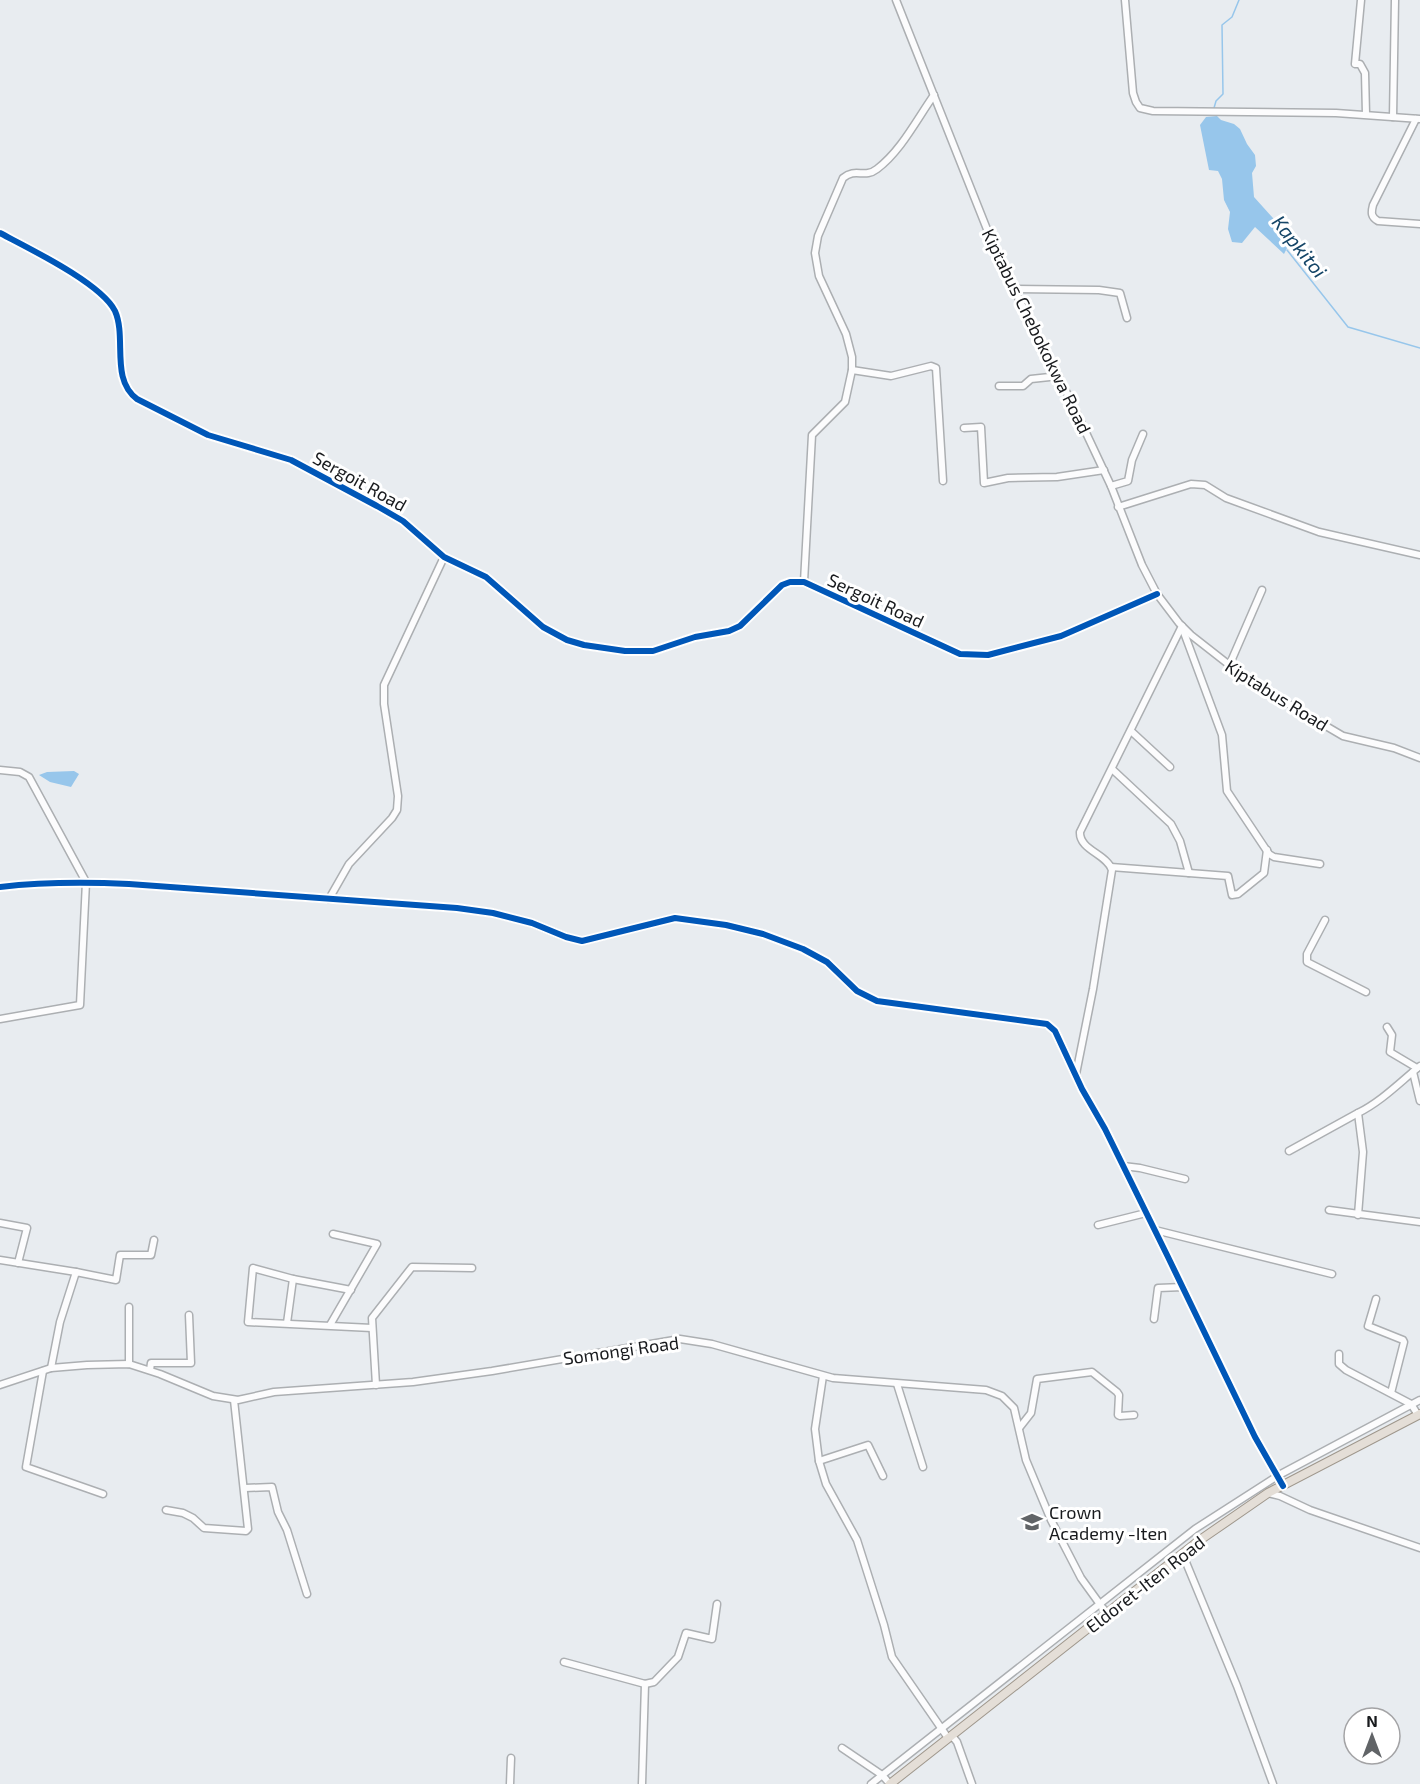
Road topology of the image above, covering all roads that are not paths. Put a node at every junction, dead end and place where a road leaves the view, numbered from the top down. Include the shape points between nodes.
1 (896, 0) edge
2 (1125, 0) edge
3 (1361, 0) edge
4 (1395, 0) edge
5 (934, 95) junction
6 (1366, 114) junction
7 (1393, 117) junction
8 (1418, 119) edge
9 (1420, 224) edge
10 (0, 233) edge
11 (1014, 289) junction
12 (1127, 318) dead end
13 (852, 370) junction
14 (1059, 376) junction
15 (999, 386) dead end
16 (964, 428) dead end
17 (1143, 434) dead end
18 (1104, 470) junction
19 (943, 481) dead end
20 (1111, 486) junction
21 (1119, 507) junction
22 (1420, 555) edge
23 (444, 557) junction
24 (804, 582) junction
25 (1262, 590) dead end
26 (1157, 594) junction
27 (1182, 626) junction
28 (1229, 666) junction
29 (1131, 731) junction
30 (1420, 758) edge
31 (1170, 768) dead end
32 (1112, 769) junction
33 (0, 770) edge
34 (1267, 850) junction
35 (1320, 864) dead end
36 (1111, 867) junction
37 (1189, 873) junction
38 (86, 882) junction
39 (0, 887) edge
40 (329, 898) junction
41 (1325, 920) dead end
42 (1366, 992) dead end
43 (0, 1019) edge
44 (1387, 1027) dead end
45 (1417, 1069) edge
46 (1076, 1075) junction
47 (1420, 1101) edge
48 (1358, 1113) junction
49 (1289, 1151) dead end
50 (1123, 1166) junction
51 (1185, 1179) dead end
52 (1329, 1210) dead end
53 (1146, 1213) junction
54 (1358, 1215) junction
55 (1420, 1222) edge
56 (0, 1223) edge
57 (1098, 1225) dead end
58 (1155, 1230) junction
59 (333, 1234) dead end
60 (154, 1240) dead end
61 (0, 1260) edge
62 (18, 1263) junction
63 (472, 1268) dead end
64 (76, 1272) junction
65 (1332, 1274) dead end
66 (293, 1279) junction
67 (1183, 1287) junction
68 (351, 1290) junction
69 (1376, 1299) dead end
70 (129, 1307) dead end
71 (189, 1315) dead end
72 (1154, 1320) dead end
73 (287, 1323) junction
74 (330, 1326) junction
75 (372, 1328) junction
76 (1339, 1354) dead end
77 (129, 1364) junction
78 (51, 1368) junction
79 (150, 1370) junction
80 (43, 1371) junction
81 (823, 1376) junction
82 (897, 1384) junction
83 (0, 1385) edge
84 (376, 1385) junction
85 (1391, 1393) junction
86 (234, 1400) junction
87 (1420, 1400) edge
88 (1411, 1404) junction
89 (1419, 1414) edge
90 (1134, 1415) dead end
91 (1020, 1427) junction
92 (819, 1461) junction
93 (923, 1467) dead end
94 (1279, 1475) junction
95 (883, 1476) dead end
96 (1283, 1485) junction
97 (244, 1488) junction
98 (1268, 1493) junction
99 (103, 1494) dead end
100 (166, 1510) dead end
101 (1420, 1548) edge
102 (1185, 1560) dead end
103 (307, 1594) dead end
104 (717, 1604) dead end
105 (1101, 1604) junction
106 (1107, 1614) junction
107 (564, 1662) dead end
108 (645, 1684) junction
109 (942, 1728) junction
110 (950, 1737) junction
111 (842, 1748) dead end
112 (511, 1758) dead end
113 (882, 1776) junction
114 (510, 1784) edge
115 (642, 1784) edge
116 (871, 1784) edge
117 (890, 1784) edge
118 (972, 1784) edge
119 (1273, 1784) edge

1 - 5 street, Kiptabus Chebokokwa Road
2 - 6 street via 1133,93 1140,108
3 - 6 street via 1355,64 1360,64 1365,73
4 - 7 street
5 - 11 street, Kiptabus Chebokokwa Road
5 - 13 street via 888,159 872,172 851,172 843,178 818,236 815,253 819,276 846,333
6 - 7 street
7 - 8 street
8 - 9 street via 1373,205 1372,214 1378,221
10 - 23 street, Sergoit Road via 58,264 115,311 124,383 131,395 207,435 274,454 309,469 403,521
11 - 12 street via 1120,293
11 - 14 street, Kiptabus Chebokokwa Road
13 - 19 street via 891,376 936,368
13 - 24 street via 845,402 812,435
14 - 15 street via 1028,380 1023,386
14 - 18 street, Kiptabus Chebokokwa Road
16 - 18 street via 981,428 984,483
17 - 20 street via 1128,481
18 - 20 street, Kiptabus Chebokokwa Road
20 - 21 street, Kiptabus Chebokokwa Road
21 - 22 street via 1199,484 1319,532
21 - 26 street, Kiptabus Chebokokwa Road
23 - 24 street, Sergoit Road via 486,577 552,633 584,645 625,651 653,651 729,631 740,626 782,585
23 - 40 street via 384,685 398,810 349,864
24 - 26 street, Sergoit Road via 946,649 971,656 995,654 1061,636
25 - 28 street
26 - 27 street, Kiptabus Road
27 - 28 street, Kiptabus Road
27 - 29 street
27 - 34 street via 1222,735 1227,791
28 - 30 street, Kiptabus Road via 1343,736
29 - 31 street
29 - 32 street
32 - 36 street via 1080,837
32 - 37 street via 1171,824
33 - 38 street via 29,777
34 - 35 street via 1274,857
34 - 37 street via 1264,873 1238,894 1232,894 1228,876
36 - 37 street
36 - 46 street via 1107,909
38 - 39 street
38 - 40 street
38 - 43 street via 80,1005
40 - 46 street via 493,913 582,941 675,918 726,925 803,948 827,962 857,991 877,1000 1047,1024 1055,1031
41 - 42 street via 1307,954 1307,962
44 - 45 street via 1392,1035 1390,1052
45 - 47 street
45 - 48 street
46 - 50 street
48 - 49 street
48 - 54 street via 1363,1152
50 - 51 street
50 - 53 street
52 - 54 street
53 - 57 street
53 - 58 street
54 - 55 street
56 - 62 street via 27,1228
58 - 65 street
58 - 67 street
59 - 68 street via 377,1244
60 - 64 street via 150,1255 120,1255 116,1280
61 - 62 street
62 - 64 street
63 - 75 street via 412,1267 372,1318
64 - 78 street
66 - 68 street
66 - 73 street
66 - 73 street via 252,1268 248,1322
67 - 72 street via 1158,1288
67 - 94 street via 1255,1437
68 - 74 street
69 - 85 street via 1368,1326 1404,1342
70 - 77 street
71 - 79 street via 191,1363 151,1363
73 - 74 street
74 - 75 street
75 - 84 street
76 - 85 street via 1339,1364 1346,1370
77 - 78 street, Somongi Road
77 - 79 street, Somongi Road
78 - 80 street, Somongi Road
79 - 86 street, Somongi Road
80 - 83 street, Somongi Road
80 - 99 street via 26,1467
81 - 82 street, Somongi Road
81 - 84 street, Somongi Road via 712,1344 680,1340 492,1371
81 - 92 street via 815,1429
82 - 91 street, Somongi Road via 993,1392 1014,1408
82 - 93 street
84 - 86 street, Somongi Road via 274,1392
85 - 88 street
86 - 97 street
87 - 88 street
88 - 89 street
88 - 94 street
89 - 96 main road, Eldoret-Iten Road
90 - 91 street via 1118,1415 1119,1395 1092,1372 1037,1379 1031,1413
91 - 105 street, Somongi Road via 1026,1460 1056,1531 1081,1578
92 - 95 street via 868,1445
92 - 109 street via 826,1484 857,1540 892,1657
94 - 96 street
94 - 105 street via 1195,1528
96 - 98 main road, Eldoret-Iten Road
97 - 100 street via 246,1532 204,1528 183,1513
97 - 103 street via 272,1487
98 - 101 street
98 - 106 main road, Eldoret-Iten Road via 1200,1540
102 - 119 street
104 - 108 street via 712,1639 686,1633 678,1657 654,1682
105 - 106 street, Somongi Road
105 - 109 street
106 - 110 main road, Eldoret-Iten Road
107 - 108 street
108 - 115 street
109 - 110 street
109 - 113 street
110 - 117 main road, Eldoret-Iten Road
110 - 118 street via 957,1742
111 - 113 street
112 - 114 street
113 - 116 street
113 - 117 street

